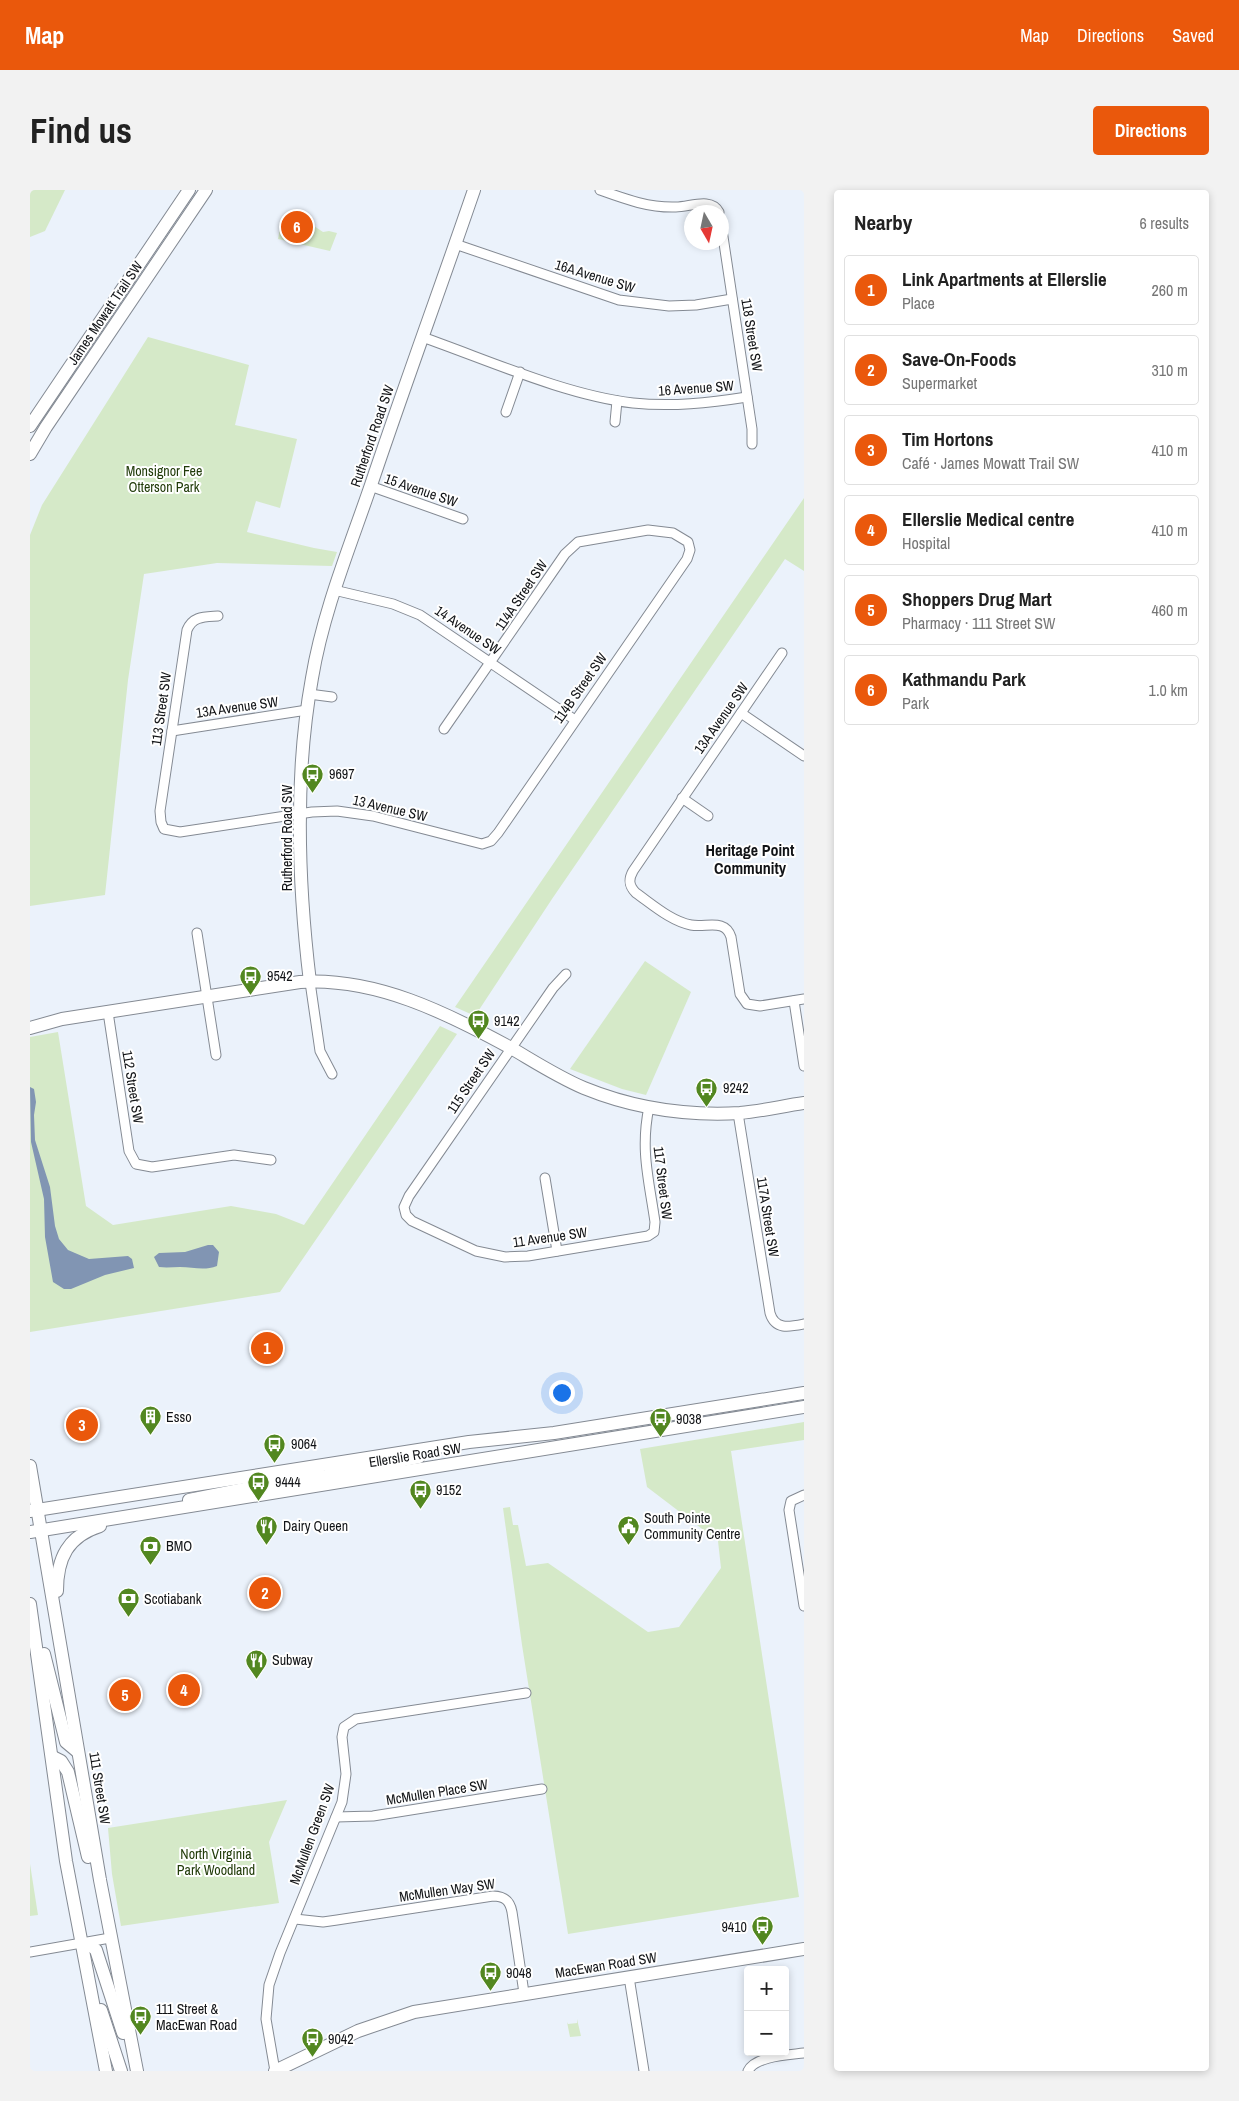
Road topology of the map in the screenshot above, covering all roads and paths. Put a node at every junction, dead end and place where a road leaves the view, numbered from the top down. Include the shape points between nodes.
1 (189, 190) edge
2 (206, 190) edge
3 (474, 190) edge
4 (600, 190) edge
5 (684, 207) edge
6 (455, 244) junction
7 (725, 250) edge
8 (732, 299) junction
9 (422, 337) junction
10 (520, 372) junction
11 (747, 398) junction
12 (618, 401) junction
13 (506, 412) dead end
14 (615, 422) dead end
15 (30, 426) edge
16 (752, 444) dead end
17 (30, 454) edge
18 (370, 486) junction
19 (463, 519) dead end
20 (569, 549) joint
21 (334, 590) junction
22 (218, 616) dead end
23 (782, 653) dead end
24 (492, 662) junction
25 (309, 694) junction
26 (332, 698) dead end
27 (306, 710) junction
28 (741, 713) junction
29 (575, 720) junction
30 (444, 729) dead end
31 (172, 730) junction
32 (804, 757) edge
33 (682, 798) junction
34 (300, 814) junction
35 (708, 816) dead end
36 (164, 829) joint
37 (491, 841) joint
38 (197, 933) dead end
39 (566, 974) dead end
40 (310, 982) junction
41 (207, 997) junction
42 (804, 999) edge
43 (794, 1001) junction
44 (108, 1012) junction
45 (62, 1019) junction
46 (30, 1020) edge
47 (30, 1028) edge
48 (511, 1048) junction
49 (216, 1055) dead end
50 (804, 1066) edge
51 (332, 1074) dead end
52 (804, 1103) edge
53 (649, 1107) junction
54 (738, 1113) junction
55 (271, 1160) dead end
56 (545, 1178) dead end
57 (404, 1207) joint
58 (654, 1232) joint
59 (557, 1251) junction
60 (804, 1324) edge
61 (804, 1393) edge
62 (804, 1407) edge
63 (469, 1442) junction
64 (30, 1466) edge
65 (320, 1466) junction
66 (312, 1487) junction
67 (804, 1494) edge
68 (156, 1513) junction
69 (32, 1514) edge
70 (134, 1516) junction
71 (36, 1531) edge
72 (804, 1602) edge
73 (30, 1604) edge
74 (804, 1606) edge
75 (32, 1618) junction
76 (56, 1621) junction
77 (526, 1693) dead end
78 (78, 1752) junction
79 (53, 1757) junction
80 (542, 1789) dead end
81 (336, 1817) junction
82 (103, 1897) junction
83 (295, 1920) junction
84 (110, 1938) junction
85 (81, 1943) junction
86 (804, 1949) edge
87 (30, 1952) edge
88 (86, 1970) junction
89 (629, 1977) junction
90 (524, 1993) junction
91 (132, 2048) junction
92 (804, 2053) edge
93 (106, 2071) edge
94 (120, 2071) edge
95 (136, 2071) edge
96 (275, 2071) edge
97 (644, 2071) edge
98 (748, 2071) edge

1 - 15 main road, James Mowatt Trail SW
2 - 17 main road, James Mowatt Trail SW
3 - 6 main road, Rutherford Road SW
4 - 5 street via 649,206
6 - 8 street, 16A Avenue SW via 619,300 676,306
6 - 9 main road, Rutherford Road SW
7 - 8 street, 118 Street SW
8 - 11 street, 118 Street SW
9 - 10 street, 16 Avenue SW
9 - 18 main road, Rutherford Road SW
10 - 12 street, 16 Avenue SW
10 - 13 street
11 - 12 street, 16 Avenue SW via 680,405
11 - 16 street, 118 Street SW
12 - 14 street
18 - 19 street, 15 Avenue SW
18 - 21 main road, Rutherford Road SW
20 - 24 street, 114A Street SW
20 - 29 street, 114B Street SW via 583,541 657,530 685,539 690,550 687,559
21 - 24 street, 14 Avenue SW via 411,610
21 - 25 main road, Rutherford Road SW via 322,628
22 - 31 street, 113 Street SW via 195,619 186,630
23 - 28 street, 13A Avenue SW
24 - 29 street, 14 Avenue SW
24 - 30 street, 114A Street SW
25 - 26 street
25 - 27 main road, Rutherford Road SW
27 - 31 street, 13A Avenue SW
27 - 34 main road, Rutherford Road SW
28 - 32 street
28 - 33 street, 13A Avenue SW
29 - 37 street, 114B Street SW
31 - 36 street, 113 Street SW via 160,811
33 - 35 street
33 - 43 street, 13A Avenue SW via 633,871 629,884 636,894 678,921 693,926 718,924 728,930 740,994 747,1004 760,1006
34 - 36 street, 13 Avenue SW via 180,832
34 - 37 street, 13 Avenue SW via 350,812 476,843
34 - 40 main road, Rutherford Road SW via 302,902
38 - 41 street
39 - 48 street, 115 Street SW
40 - 41 main road
40 - 48 main road via 359,985 388,992
40 - 51 street via 320,1051
41 - 44 main road
41 - 49 street
42 - 43 street
43 - 50 street
44 - 45 main road
44 - 55 street, 112 Street SW via 129,1151 136,1164 152,1167 234,1155
45 - 46 main road
45 - 47 main road
48 - 53 main road via 584,1088
48 - 57 street, 115 Street SW
52 - 54 main road
53 - 54 main road via 694,1113
53 - 58 street, 117 Street SW via 644,1152
54 - 60 street, 117A Street SW via 770,1313 776,1324 784,1327
56 - 59 street
57 - 59 street, 11 Avenue SW via 412,1221 483,1254 517,1257
58 - 59 street, 11 Avenue SW via 644,1237
61 - 63 main road, Ellerslie Road SW via 554,1433
62 - 66 main road, Ellerslie Road SW
63 - 65 main road, Ellerslie Road SW
63 - 66 main road via 407,1460 332,1474 321,1478
64 - 69 main road
65 - 68 main road via 310,1476 208,1495
65 - 69 main road, Ellerslie Road SW
66 - 68 main road, Ellerslie Road SW
67 - 72 street via 794,1498 789,1506
68 - 70 main road, Ellerslie Road SW
69 - 71 main road, 111 Street SW
70 - 71 main road, Ellerslie Road SW
70 - 76 main road via 92,1529 71,1543 57,1579
71 - 76 main road, 111 Street SW
72 - 74 street
73 - 75 main road
75 - 78 main road via 46,1659 66,1742
75 - 79 main road
76 - 78 main road, 111 Street SW
77 - 81 street, McMullen Green SW via 348,1722 342,1734 345,1790
78 - 82 main road, 111 Street SW
79 - 82 main road via 67,1768 92,1873
79 - 85 main road via 66,1861
80 - 81 street, McMullen Place SW via 373,1816
81 - 83 street, McMullen Green SW
82 - 84 main road, 111 Street SW
83 - 90 street, McMullen Way SW via 329,1921 504,1897 512,1912
83 - 96 street, McMullen Green SW via 274,1969 266,2002
84 - 85 street
84 - 91 main road, 111 Street SW
85 - 87 street
85 - 88 main road
85 - 91 main road via 96,1950 117,2016
86 - 89 main road, MacEwan Road SW
88 - 93 main road
88 - 94 main road
89 - 90 main road, MacEwan Road SW
89 - 97 street
90 - 96 main road, MacEwan Road SW via 397,2016
91 - 95 main road, 111 Street SW
92 - 98 street via 762,2060

